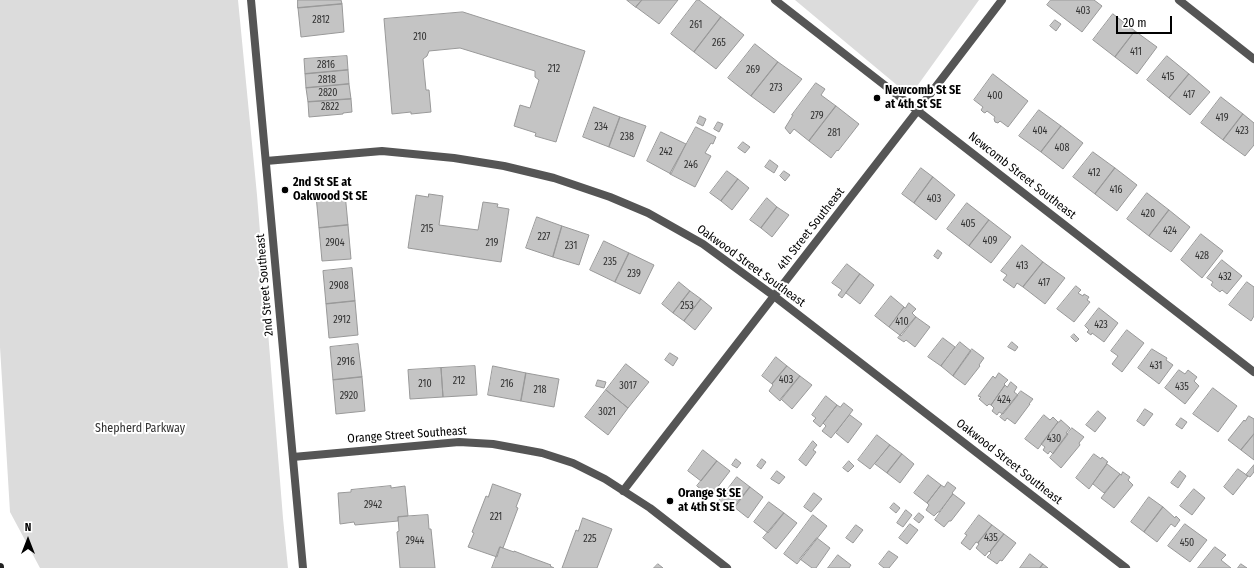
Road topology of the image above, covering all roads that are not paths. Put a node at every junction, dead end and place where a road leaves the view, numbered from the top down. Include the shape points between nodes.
1 (252, 0) edge
2 (775, 0) edge
3 (1002, 0) edge
4 (1179, 0) edge
5 (1254, 59) edge
6 (918, 110) junction
7 (266, 161) junction
8 (774, 296) junction
9 (1254, 372) edge
10 (293, 457) junction
11 (623, 491) junction
12 (303, 568) edge
13 (727, 568) edge
14 (1126, 568) edge

1 - 7 street, 2nd Street Southeast
2 - 6 street, Newcomb Street Southeast
3 - 6 street, 4th Street Southeast
4 - 5 street
6 - 8 street, 4th Street Southeast
6 - 9 street, Newcomb Street Southeast
7 - 8 street, Oakwood Street Southeast via 382,151 454,158 554,178 610,197 667,223 703,244
7 - 10 street, 2nd Street Southeast
8 - 11 street, 4th Street Southeast
8 - 14 street, Oakwood Street Southeast
10 - 11 street, Orange Street Southeast via 443,443 493,444 542,453 568,462 588,470
10 - 12 street, 2nd Street Southeast
11 - 13 street, Orange Street Southeast

